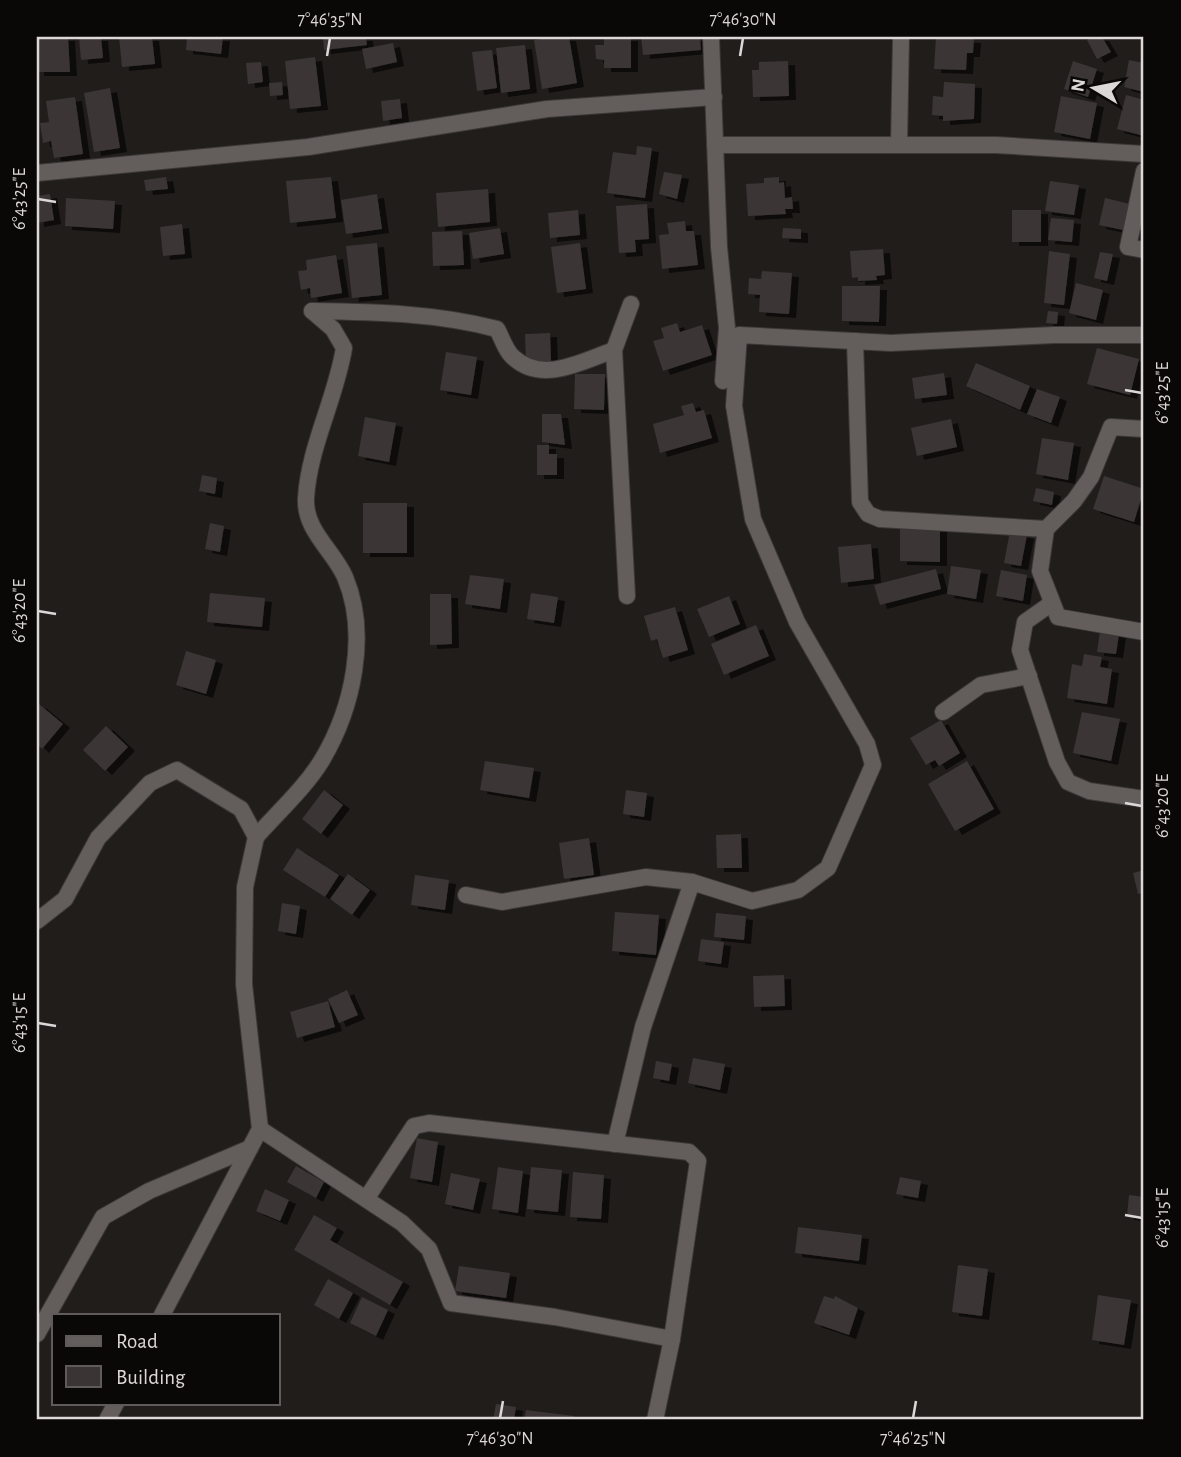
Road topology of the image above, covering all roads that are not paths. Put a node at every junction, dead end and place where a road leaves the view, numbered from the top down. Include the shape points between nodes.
1 (711, 37) edge
2 (901, 37) edge
3 (714, 97) junction
4 (715, 145) junction
5 (899, 145) junction
6 (1144, 154) edge
7 (1144, 171) edge
8 (37, 173) edge
9 (1139, 249) edge
10 (631, 304) dead end
11 (1144, 335) edge
12 (855, 341) junction
13 (614, 350) junction
14 (723, 381) dead end
15 (1144, 429) edge
16 (1046, 529) junction
17 (628, 596) dead end
18 (1052, 603) junction
19 (1144, 632) edge
20 (1029, 676) junction
21 (943, 712) dead end
22 (1144, 799) edge
23 (256, 837) junction
24 (692, 882) junction
25 (466, 895) dead end
26 (37, 921) edge
27 (260, 1129) junction
28 (615, 1144) junction
29 (250, 1148) junction
30 (366, 1199) junction
31 (163, 1314) edge
32 (37, 1334) edge
33 (672, 1339) junction
34 (115, 1404) edge
35 (107, 1420) edge
36 (655, 1420) edge

1 - 3 street
2 - 5 street
3 - 4 street
3 - 8 street via 547,109 308,146
4 - 5 street
4 - 14 street via 727,328
5 - 6 street via 996,145
7 - 9 street
10 - 13 street
11 - 12 street
12 - 16 street via 860,502 868,514 880,519
12 - 24 street via 739,335 734,406 753,519 797,622 867,744 873,765 828,868 798,890 752,901
13 - 17 street
13 - 23 street via 557,370 529,368 512,357 497,329 420,314 312,311 344,348 306,499 316,536 337,559 352,593 357,640 348,708 321,762
15 - 16 street via 1111,427 1091,477
16 - 18 street via 1040,571
18 - 19 street via 1058,617
18 - 20 street via 1025,622 1020,650
20 - 21 street via 981,685
20 - 22 street via 1068,782 1089,791
23 - 26 street via 241,809 177,770 150,783 98,838 65,899
23 - 27 street via 246,887 244,984
24 - 25 street via 646,877 502,902
24 - 28 street via 643,1027
27 - 29 street
27 - 30 street
28 - 30 street via 429,1123 414,1126
28 - 33 street via 689,1152 698,1161
29 - 31 street
29 - 32 street via 149,1191 103,1217
30 - 33 street via 429,1248 451,1303
33 - 36 street
34 - 35 street

